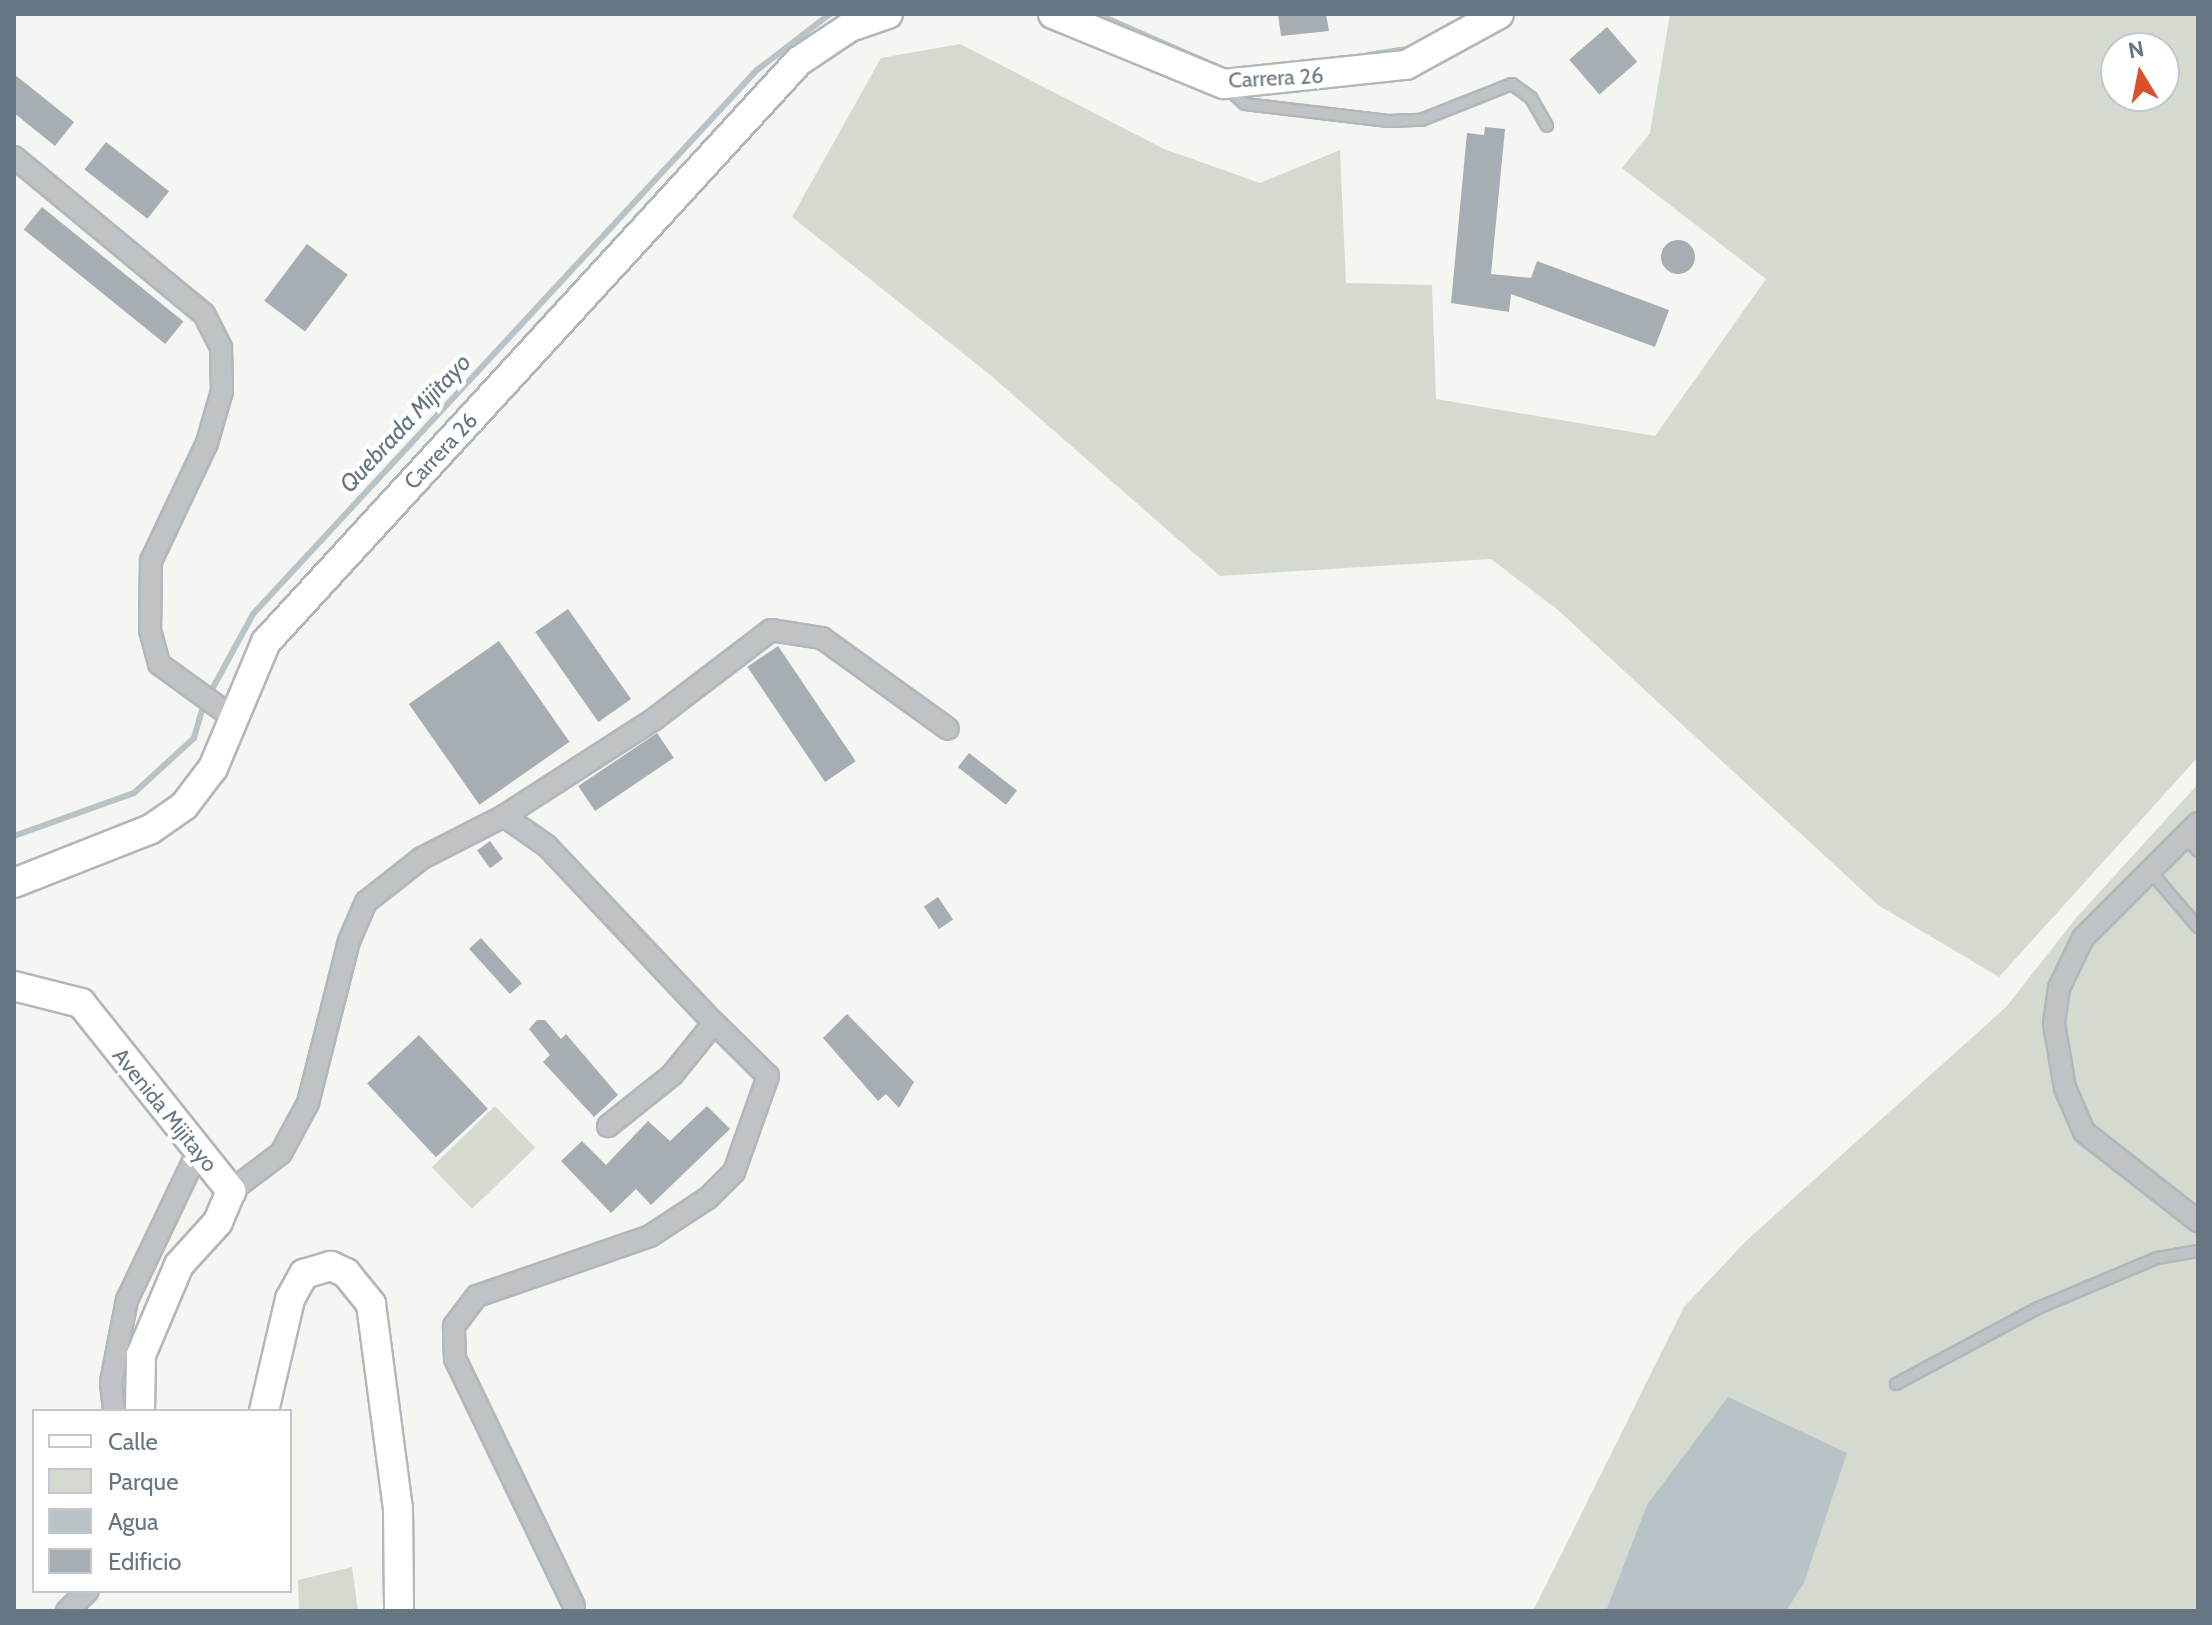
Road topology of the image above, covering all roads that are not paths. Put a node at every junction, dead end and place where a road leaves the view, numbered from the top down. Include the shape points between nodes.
1 (888, 14) edge
2 (1053, 14) edge
3 (1499, 14) edge
4 (1224, 84) junction
5 (1547, 126) dead end
6 (14, 157) edge
7 (231, 716) junction
8 (948, 729) dead end
9 (504, 816) junction
10 (2194, 836) edge
11 (2150, 871) junction
12 (14, 883) edge
13 (2198, 927) edge
14 (14, 986) edge
15 (714, 1023) junction
16 (608, 1126) dead end
17 (197, 1153) junction
18 (231, 1191) junction
19 (2198, 1221) edge
20 (2198, 1251) edge
21 (1896, 1384) dead end
22 (114, 1409) edge
23 (140, 1409) edge
24 (264, 1409) edge
25 (86, 1593) edge
26 (574, 1606) dead end
27 (67, 1611) edge
28 (399, 1611) edge

1 - 7 street, Carrera 26 via 850,27 799,61 266,642
2 - 4 street, Carrera 26
3 - 4 street, Carrera 26 via 1406,65
4 - 5 lane via 1245,104 1388,121 1421,120 1512,84 1531,98
6 - 7 street via 204,314 221,348 222,391 207,443 151,561 152,647 159,664
7 - 12 street, Carrera 26 via 213,768 184,806 151,829
8 - 9 street via 822,638 771,630 653,720
9 - 15 street via 547,846
9 - 18 street via 422,858 366,902 349,941 308,1103 281,1153
10 - 11 street
11 - 13 lane
11 - 19 street via 2073,954 2057,997 2055,1043 2084,1132
14 - 17 street, Avenida Mijitayo via 81,1003
15 - 16 street via 672,1075
15 - 26 street via 768,1076 734,1172 708,1198 650,1236 477,1296 454,1326 455,1359
17 - 18 street, Avenida Mijitayo
17 - 22 street via 127,1300 111,1382
18 - 23 street, Avenida Mijitayo via 218,1222 179,1265 141,1355
20 - 21 lane via 2157,1258 2038,1308
24 - 28 street via 290,1299 304,1274 331,1266 346,1273 371,1304 398,1508
25 - 27 street

